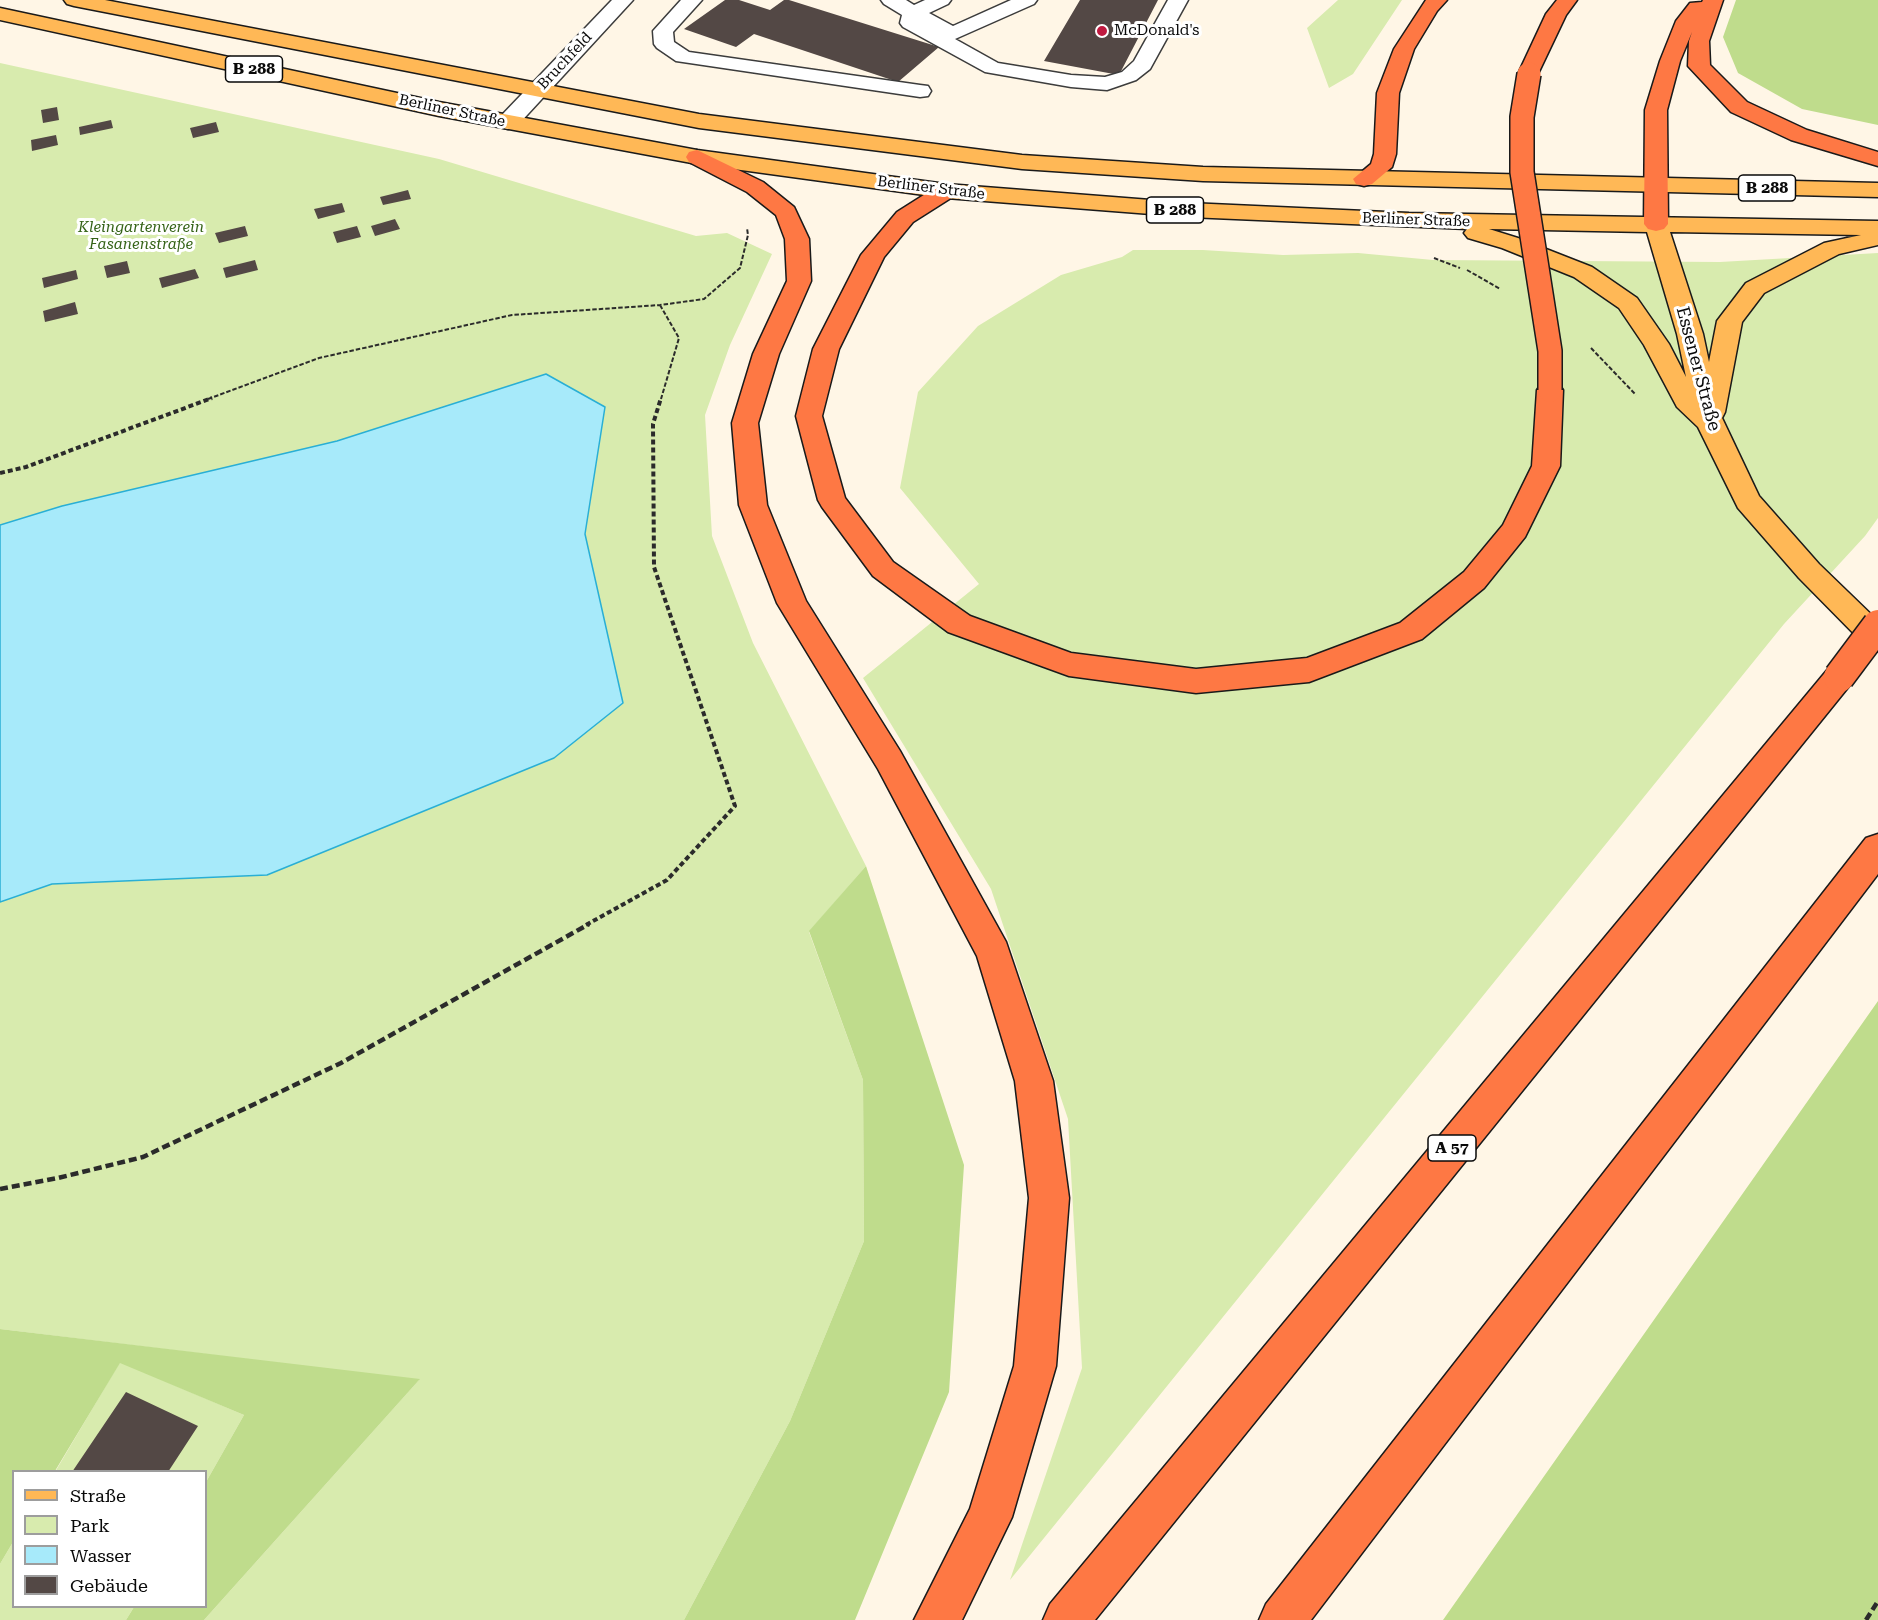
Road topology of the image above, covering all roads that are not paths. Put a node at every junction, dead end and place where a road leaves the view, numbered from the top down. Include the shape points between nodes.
1 (74, 0) edge
2 (623, 0) edge
3 (692, 0) edge
4 (891, 0) edge
5 (941, 0) edge
6 (1027, 0) edge
7 (1178, 0) edge
8 (1437, 0) edge
9 (1567, 0) edge
10 (1702, 0) edge
11 (1713, 0) edge
12 (913, 13) junction
13 (0, 14) edge
14 (537, 91) junction
15 (920, 91) dead end
16 (508, 122) junction
17 (697, 157) junction
18 (1878, 159) edge
19 (1364, 179) junction
20 (1657, 185) junction
21 (1878, 190) edge
22 (946, 191) junction
23 (1409, 220) junction
24 (1656, 224) junction
25 (1878, 228) edge
26 (1878, 239) edge
27 (1710, 425) junction
28 (1878, 625) edge
29 (1878, 639) edge
30 (1878, 848) edge
31 (937, 1620) edge
32 (1066, 1620) edge
33 (1282, 1620) edge

1 - 14 main road, Berliner Straße / B 288
2 - 14 street, Bruchfeld
3 - 15 street via 663,31 664,44 683,57
4 - 12 street
5 - 12 street
6 - 12 street via 952,34
7 - 12 street via 1143,65 1129,76 1107,84 992,68 910,23
8 - 19 highway via 1404,49 1388,93 1385,154 1381,167
9 - 22 highway, bridge via 1556,14 1528,74 1522,117 1522,172 1550,351 1546,466 1515,530 1474,580 1411,631 1309,670 1196,681 1069,664 959,624 883,569 832,500 809,416 826,349 873,255 905,217
10 - 20 highway via 1686,21 1656,110
11 - 18 highway via 1699,41 1699,66 1739,107 1799,135
13 - 16 main road, Berliner Straße / B 288
14 - 16 street, Bruchfeld
14 - 19 main road, Berliner Straße / B 288 via 699,121 1022,162
16 - 17 main road, Berliner Straße / B 288
17 - 22 main road, Berliner Straße / B 288
17 - 31 highway via 763,193 786,212 797,239 800,281 766,354 745,423 753,505 792,603 889,760 994,953 1034,1081 1049,1198 1035,1366 990,1517
19 - 20 main road, Berliner Straße / B 288
20 - 21 main road, Berliner Straße / B 288
20 - 24 highway
22 - 23 main road, Berliner Straße / B 288 via 1188,210
23 - 24 main road, Berliner Straße / B 288
23 - 27 main road via 1455,227 1510,243 1583,272 1628,303 1656,344 1686,401
24 - 25 main road, Berliner Straße / B 288
24 - 27 main road, Essener Straße via 1690,334
26 - 27 main road via 1832,248 1755,288 1730,321
27 - 29 main road, Essener Straße via 1748,501 1809,571
28 - 32 highway, A 57, bridge
30 - 33 highway

